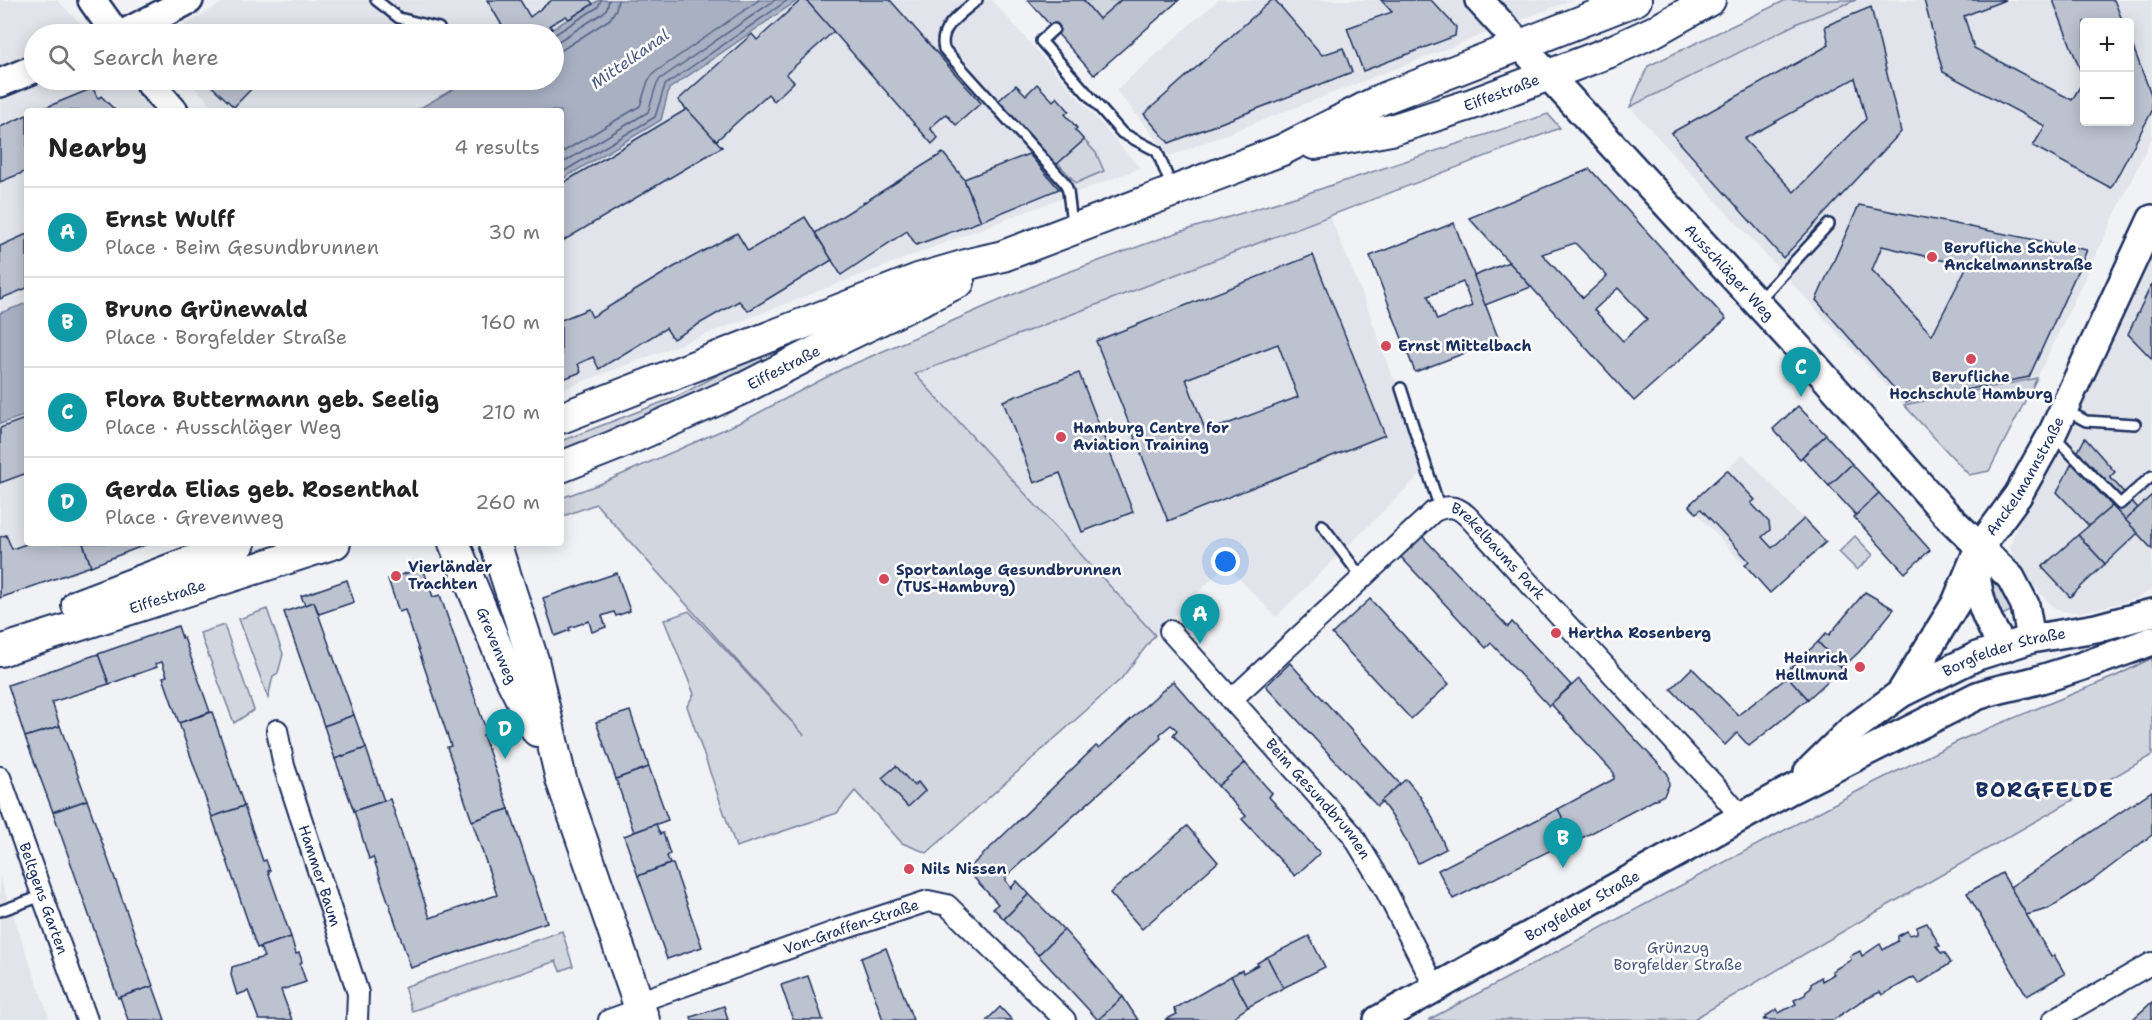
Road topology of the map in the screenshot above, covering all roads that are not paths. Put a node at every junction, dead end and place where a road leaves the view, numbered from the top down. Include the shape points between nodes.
1 (92, 0) edge
2 (189, 0) edge
3 (376, 0) edge
4 (977, 0) edge
5 (1479, 0) edge
6 (1636, 0) edge
7 (1710, 0) edge
8 (109, 24) edge
9 (142, 24) edge
10 (423, 24) edge
11 (1054, 29) dead end
12 (1520, 45) junction
13 (24, 73) edge
14 (1549, 76) junction
15 (0, 83) edge
16 (156, 90) edge
17 (171, 108) edge
18 (1282, 150) junction
19 (1174, 191) junction
20 (2152, 219) edge
21 (1830, 224) dead end
22 (1072, 230) junction
23 (1003, 256) junction
24 (1756, 302) junction
25 (1401, 388) dead end
26 (2063, 408) junction
27 (564, 417) edge
28 (2135, 424) dead end
29 (2052, 434) junction
30 (564, 466) edge
31 (2152, 476) edge
32 (1440, 509) junction
33 (1322, 525) dead end
34 (232, 546) edge
35 (326, 546) edge
36 (455, 546) edge
37 (496, 546) edge
38 (1979, 548) junction
39 (1362, 578) junction
40 (2152, 613) edge
41 (0, 631) edge
42 (1170, 631) dead end
43 (2152, 641) edge
44 (2018, 648) junction
45 (0, 651) edge
46 (2061, 673) junction
47 (1994, 689) junction
48 (1900, 693) junction
49 (1231, 700) junction
50 (277, 730) dead end
51 (0, 777) edge
52 (561, 779) junction
53 (1788, 791) junction
54 (1742, 818) junction
55 (42, 896) junction
56 (0, 911) edge
57 (2152, 963) edge
58 (1435, 987) junction
59 (640, 1010) edge
60 (87, 1020) edge
61 (357, 1020) edge
62 (609, 1020) edge
63 (1065, 1020) edge
64 (1378, 1020) edge
65 (2053, 1020) edge

1 - 8 main road
2 - 9 main road
3 - 10 lane via 399,18
4 - 22 lane via 946,30 942,39 944,49 1065,183
5 - 12 main road, Ausschläger Weg
6 - 12 main road, Eiffestraße
7 - 14 main road, Eiffestraße via 1655,31
11 - 19 lane via 1041,40 1122,133 1157,151
12 - 14 main road, Ausschläger Weg
12 - 18 main road, Eiffestraße via 1382,99
13 - 15 main road
14 - 18 main road, Eiffestraße via 1391,130
14 - 24 main road, Ausschläger Weg
16 - 17 main road
18 - 19 main road, Eiffestraße
19 - 22 main road, Eiffestraße
20 - 26 main road, Anckelmannstraße
21 - 24 lane
22 - 23 main road, Eiffestraße
23 - 27 main road, Eiffestraße via 918,279
23 - 30 main road, Eiffestraße via 950,287 744,388
24 - 38 main road, Ausschläger Weg
25 - 32 lane
26 - 28 lane via 2086,421
26 - 29 main road, Anckelmannstraße
29 - 31 lane via 2120,504
29 - 38 main road, Anckelmannstraße via 2018,495
32 - 39 street, Brekelbaums Park
32 - 54 street, Brekelbaums Park via 1461,510
33 - 39 lane
34 - 41 main road, Eiffestraße
35 - 45 main road, Eiffestraße
36 - 52 main road, Grevenweg via 506,669
37 - 52 main road, Grevenweg via 533,660
38 - 44 main road via 1976,583 1981,604 1994,634
38 - 44 main road, Ausschläger Weg via 2019,590 2028,615
38 - 48 main road, Anckelmannstraße via 1956,603
39 - 49 street, Brekelbaums Park
40 - 44 main road, Borgfelder Straße
42 - 49 street, Beim Gesundbrunnen
43 - 46 main road, Borgfelder Straße
44 - 46 main road
44 - 47 main road
44 - 48 main road, Borgfelder Straße via 1977,656
46 - 47 main road, Borgfelder Straße
47 - 53 main road, Borgfelder Straße
48 - 53 main road, Borgfelder Straße via 1851,730
49 - 58 street, Beim Gesundbrunnen via 1352,834
50 - 61 street, Hammer Baum via 284,766 358,993
51 - 55 street, Beltgens Garten
52 - 59 main road, Grevenweg
53 - 54 main road, Borgfelder Straße
54 - 58 main road, Borgfelder Straße
55 - 56 lane
55 - 60 street, Beltgens Garten
57 - 65 street
58 - 64 main road, Borgfelder Straße
59 - 62 street
59 - 63 street, Von-Graffen-Straße via 846,928 928,901 947,905

